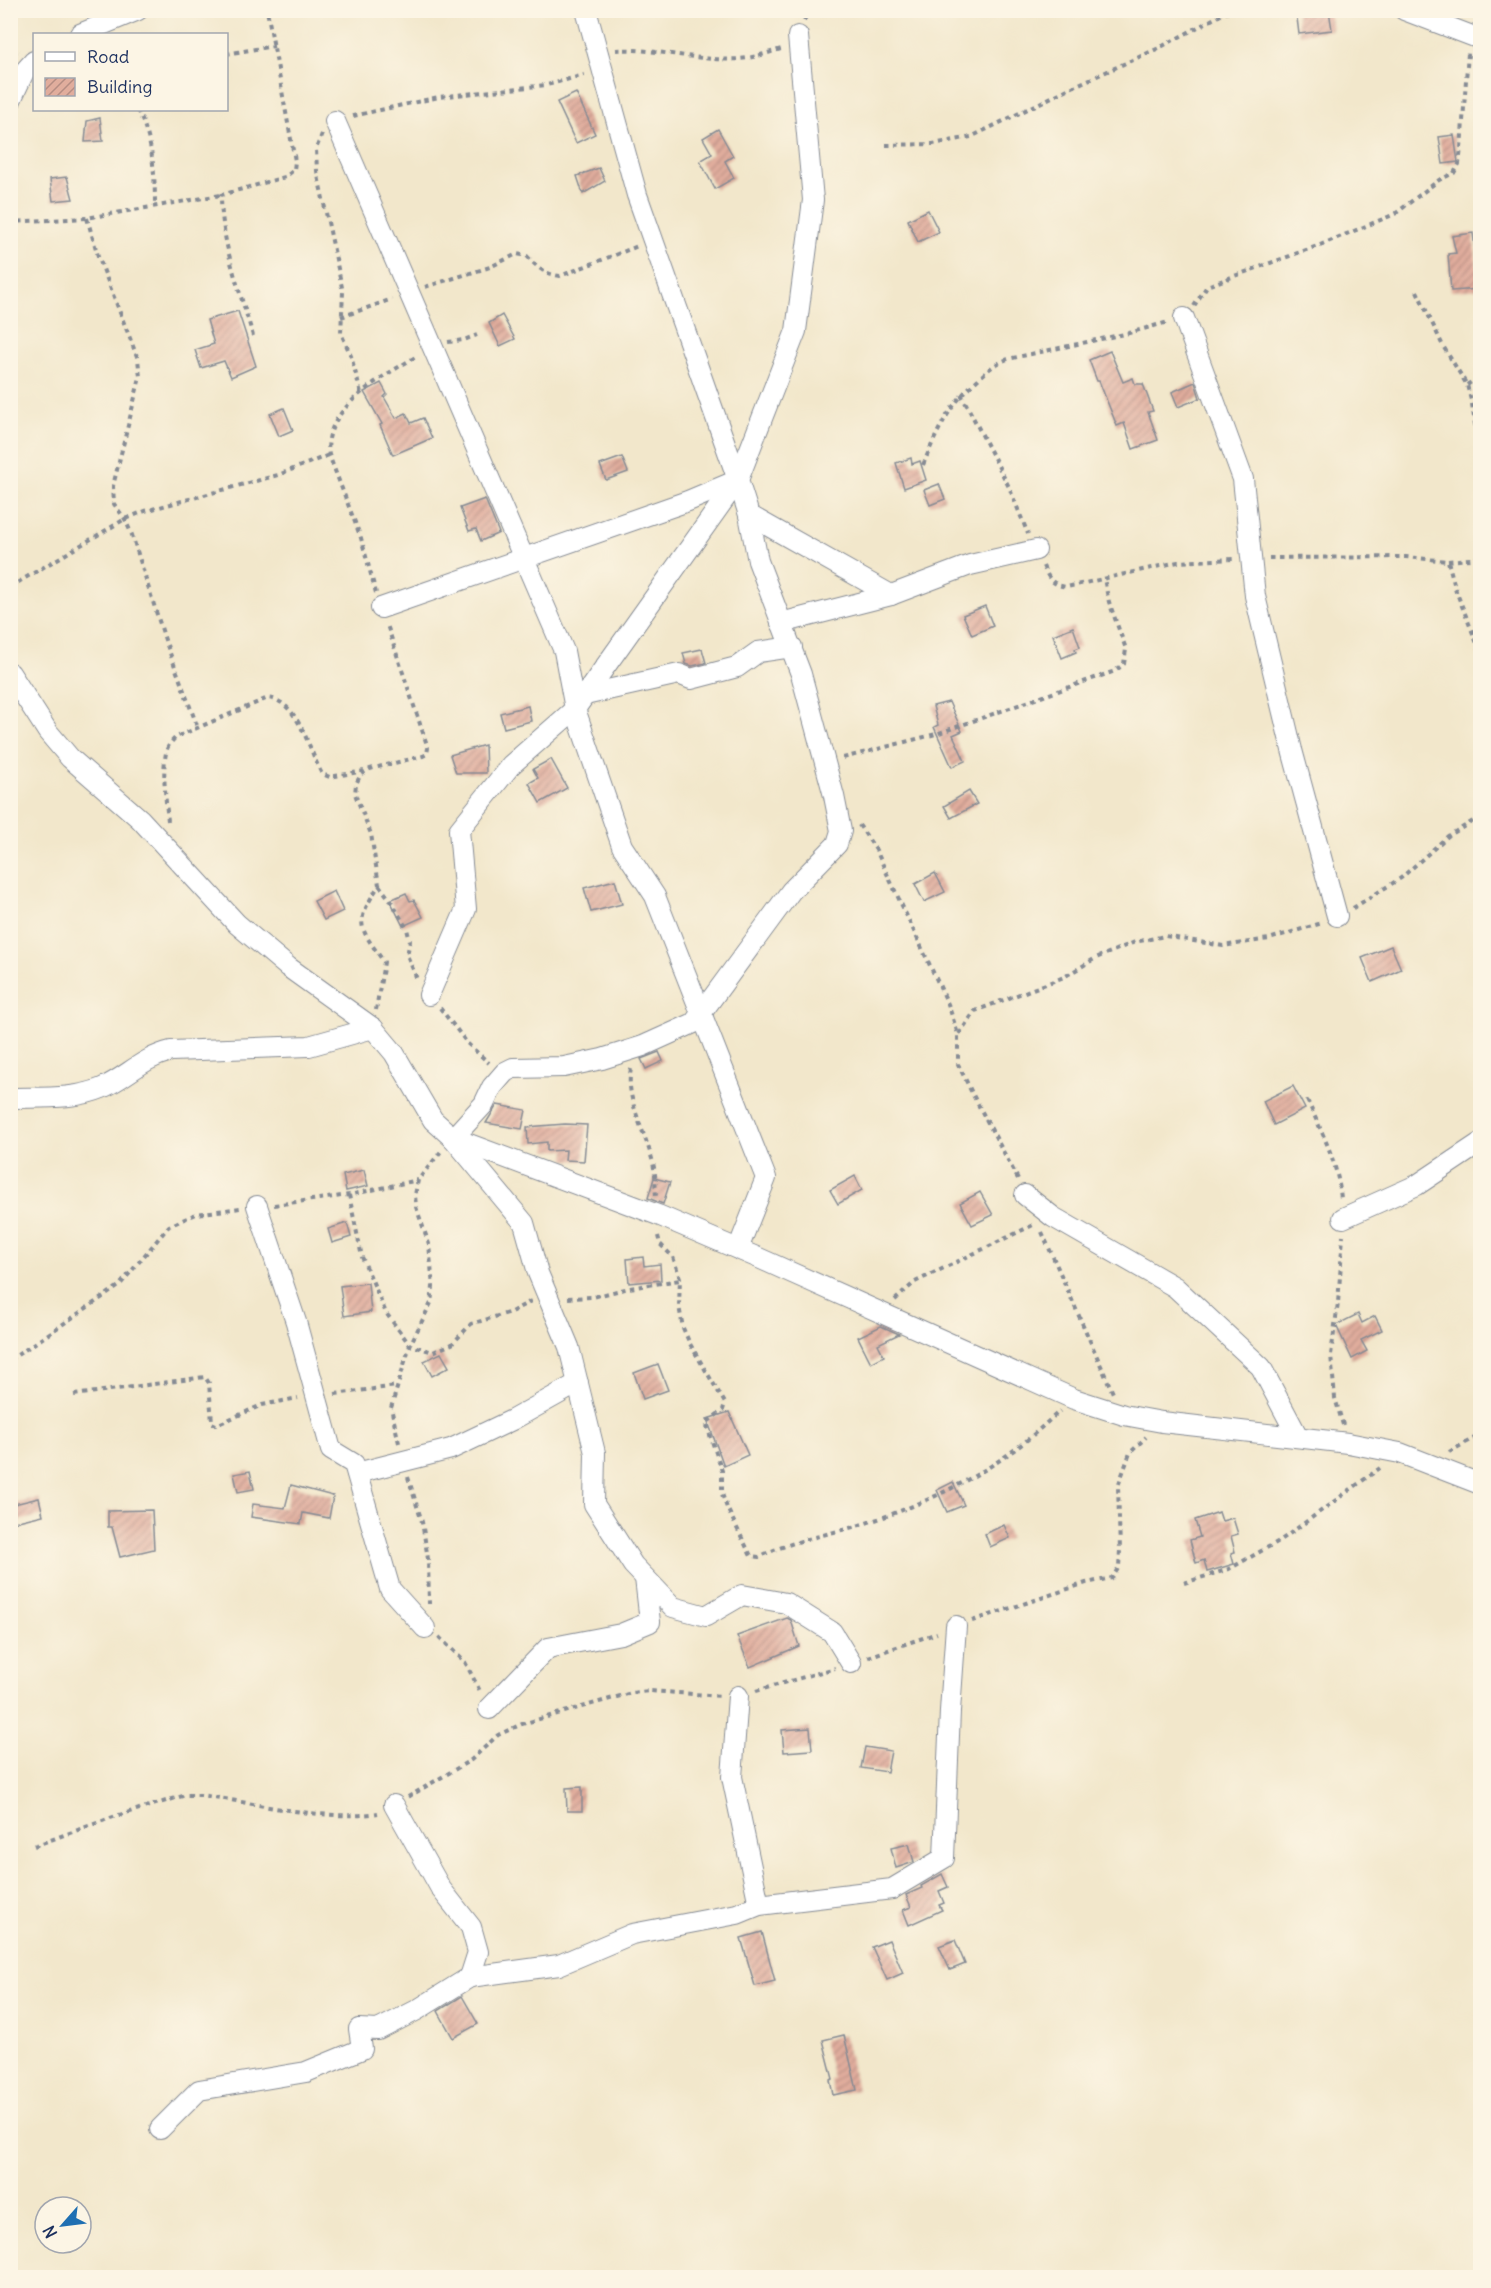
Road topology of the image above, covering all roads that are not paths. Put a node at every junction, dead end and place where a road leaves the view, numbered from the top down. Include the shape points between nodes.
1 (138, 10) edge
2 (586, 10) edge
3 (1404, 10) edge
4 (82, 33) edge
5 (798, 36) road end
6 (1475, 37) edge
7 (33, 62) edge
8 (10, 102) edge
9 (335, 121) road end
10 (1184, 318) road end
11 (738, 480) junction
12 (749, 515) junction
13 (1036, 550) road end
14 (524, 557) junction
15 (891, 596) junction
16 (381, 608) road end
17 (782, 623) junction
18 (792, 647) junction
19 (10, 673) edge
20 (580, 702) junction
21 (1337, 916) road end
22 (429, 995) dead end
23 (700, 1015) junction
24 (374, 1028) junction
25 (10, 1098) edge
26 (453, 1138) junction
27 (1480, 1143) edge
28 (1025, 1195) road end
29 (257, 1206) road end
30 (1343, 1218) road end
31 (738, 1249) junction
32 (578, 1383) junction
33 (1298, 1437) junction
34 (357, 1473) junction
35 (1480, 1484) edge
36 (645, 1578) junction
37 (956, 1626) road end
38 (425, 1628) dead end
39 (851, 1663) road end
40 (738, 1696) road end
41 (489, 1709) dead end
42 (394, 1805) road end
43 (759, 1905) junction
44 (470, 1977) junction
45 (160, 2129) dead end

1 - 4 street
2 - 11 street via 637,195
3 - 6 street
5 - 11 street via 813,200 796,331
7 - 8 street
9 - 14 street
10 - 21 street via 1242,479 1255,596
11 - 12 street
11 - 14 street
11 - 20 street
12 - 15 street
12 - 17 street via 758,561
13 - 15 street via 970,565
14 - 16 street
14 - 20 street via 564,651
15 - 17 street
17 - 18 street
18 - 20 street via 758,652 736,667 690,679 679,674
18 - 23 street via 841,831 837,844 791,891
19 - 24 street via 70,758 140,819 237,924 288,967
20 - 22 street via 512,765 459,830 466,909
20 - 23 street via 622,846 656,896
23 - 26 street via 694,1023 643,1046 602,1059 564,1067 513,1068 492,1087 484,1104
23 - 31 street via 766,1178
24 - 25 street via 309,1046 171,1051 138,1064 90,1092 64,1097
24 - 26 street via 394,1053 433,1120
26 - 31 street
26 - 32 street via 524,1223
27 - 30 street via 1417,1185
28 - 33 street via 1053,1217 1175,1287 1261,1367
29 - 34 street via 296,1322 332,1450 354,1464
31 - 33 street via 1074,1399 1162,1422
32 - 34 street via 451,1449
32 - 36 street via 595,1452 594,1504
33 - 35 street via 1400,1453
34 - 38 street via 390,1589
36 - 39 street via 673,1607 706,1616 742,1595 786,1603 832,1632
36 - 41 street via 650,1622 621,1634 548,1648
37 - 43 street via 944,1858 892,1889
40 - 43 street via 732,1777
42 - 44 street via 441,1889 471,1927 478,1952
43 - 44 street via 737,1914 632,1934 559,1965
44 - 45 street via 378,2030 359,2029 362,2049 306,2072 199,2090

